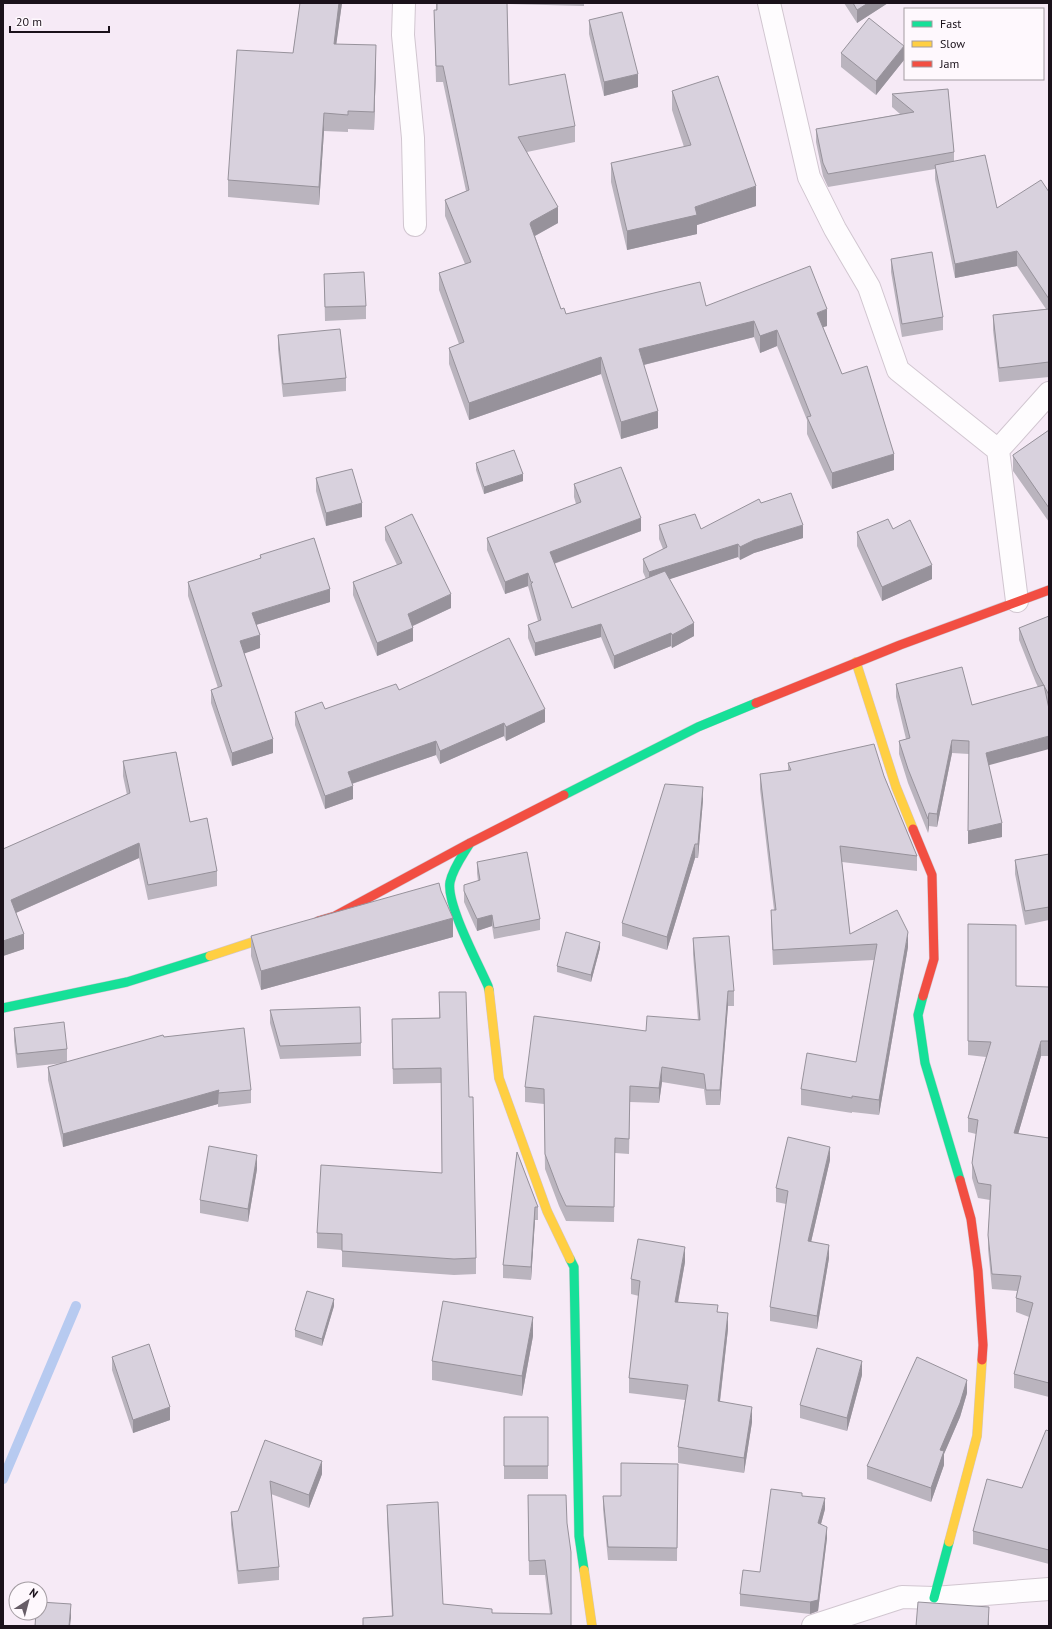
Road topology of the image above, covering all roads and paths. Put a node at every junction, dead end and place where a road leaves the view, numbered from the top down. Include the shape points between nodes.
1 (404, 3) edge
2 (769, 3) edge
3 (415, 226) dead end
4 (1049, 393) edge
5 (998, 450) junction
6 (1049, 590) edge
7 (1018, 601) junction
8 (856, 662) junction
9 (470, 843) junction
10 (312, 923) edge
11 (290, 930) edge
12 (3, 1008) edge
13 (1049, 1589) edge
14 (934, 1598) junction
15 (592, 1626) edge
16 (813, 1626) edge

1 - 3 street via 404,35 413,138
2 - 5 street via 809,177 869,288 898,370
4 - 5 street
5 - 7 street
6 - 7 street
7 - 8 street
8 - 9 street via 698,727
8 - 14 street via 896,787 932,875 934,959 918,1015 925,1063 971,1219 978,1271 983,1345 977,1436
9 - 10 street via 335,916
9 - 15 street via 450,882 452,905 488,986 498,1078 547,1211 574,1267 579,1536
11 - 12 street via 127,982
13 - 14 street
14 - 16 street via 902,1597

